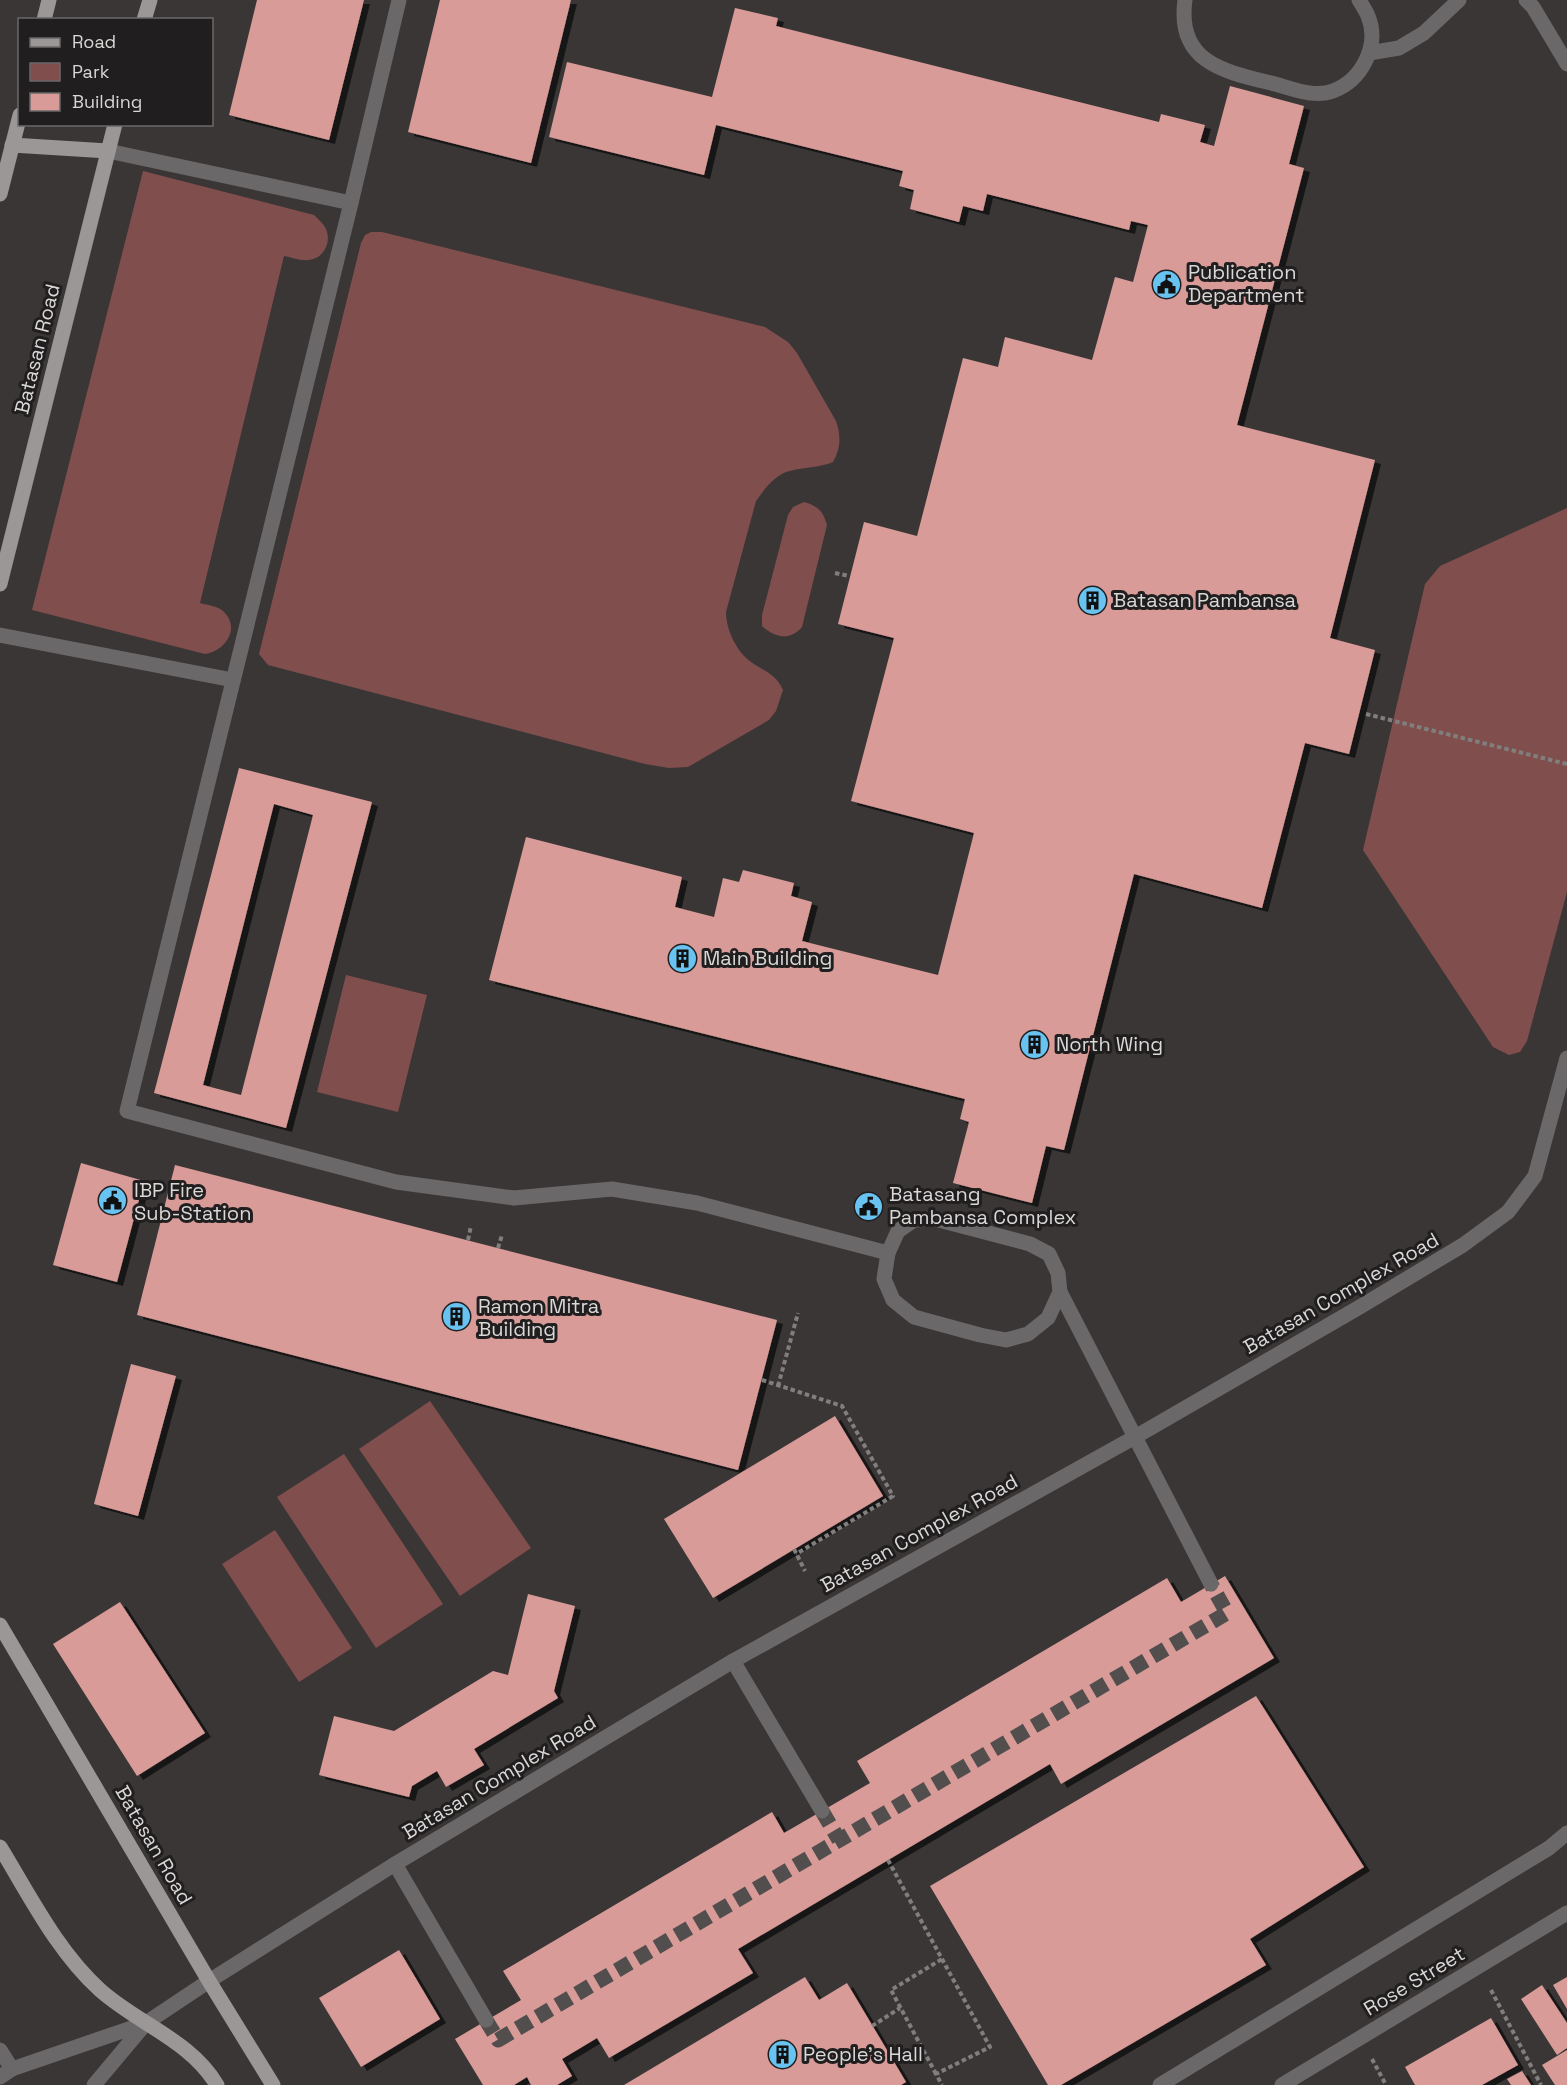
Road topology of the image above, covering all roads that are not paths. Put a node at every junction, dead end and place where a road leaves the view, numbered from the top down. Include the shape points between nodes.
1 (50, 0) edge
2 (150, 0) edge
3 (399, 0) edge
4 (1185, 0) edge
5 (1359, 0) edge
6 (1459, 0) edge
7 (1526, 0) edge
8 (45, 18) edge
9 (145, 18) edge
10 (1369, 53) junction
11 (1567, 64) edge
12 (18, 119) edge
13 (114, 126) edge
14 (6, 145) edge
15 (108, 151) junction
16 (0, 194) edge
17 (351, 203) junction
18 (0, 584) edge
19 (0, 635) edge
20 (233, 680) junction
21 (1567, 1058) edge
22 (1562, 1103) edge
23 (888, 1253) junction
24 (1060, 1293) junction
25 (1135, 1437) junction
26 (1211, 1584) tunnel mouth
27 (0, 1625) edge
28 (733, 1661) junction
29 (822, 1811) tunnel mouth
30 (1567, 1833) edge
31 (0, 1847) edge
32 (395, 1864) junction
33 (1567, 1913) edge
34 (209, 1981) junction
35 (486, 2020) tunnel mouth
36 (146, 2023) junction
37 (0, 2050) edge
38 (6, 2073) edge
39 (94, 2085) edge
40 (217, 2085) edge
41 (273, 2085) edge
42 (1160, 2085) edge
43 (1282, 2085) edge

1 - 8 main road
2 - 9 main road
3 - 17 street
4 - 10 street via 1186,34 1195,51 1208,63 1226,71 1310,93 1332,92 1349,83
5 - 10 street via 1369,17
6 - 10 street via 1424,33 1399,48
7 - 11 street
12 - 14 main road
13 - 15 main road, Batasan Road
14 - 15 main road
14 - 16 main road
15 - 17 street
15 - 18 main road, Batasan Road
17 - 20 street
19 - 20 street
20 - 23 street via 128,1111 396,1182 514,1198 612,1189 697,1203
21 - 22 street, Batasan Complex Road
22 - 25 street, Batasan Complex Road via 1535,1176 1508,1212 1463,1245 1359,1308
23 - 24 street via 898,1231 914,1220 935,1219 1030,1244 1049,1254 1059,1273
23 - 24 street via 884,1279 893,1300 914,1317 980,1335 1006,1340 1028,1334 1048,1318
24 - 25 street
25 - 26 street
25 - 28 street, Batasan Complex Road
27 - 34 main road, Batasan Road
28 - 29 street
28 - 32 street, Batasan Complex Road
30 - 42 street via 1549,1848
31 - 36 main road via 69,1958 101,1991
32 - 34 street, Batasan Complex Road
32 - 35 street
33 - 43 street, Rose Street
34 - 36 street, Batasan Complex Road
34 - 41 main road, Batasan Road
36 - 38 street
36 - 39 street
36 - 40 main road via 183,2047 207,2069
37 - 38 street

